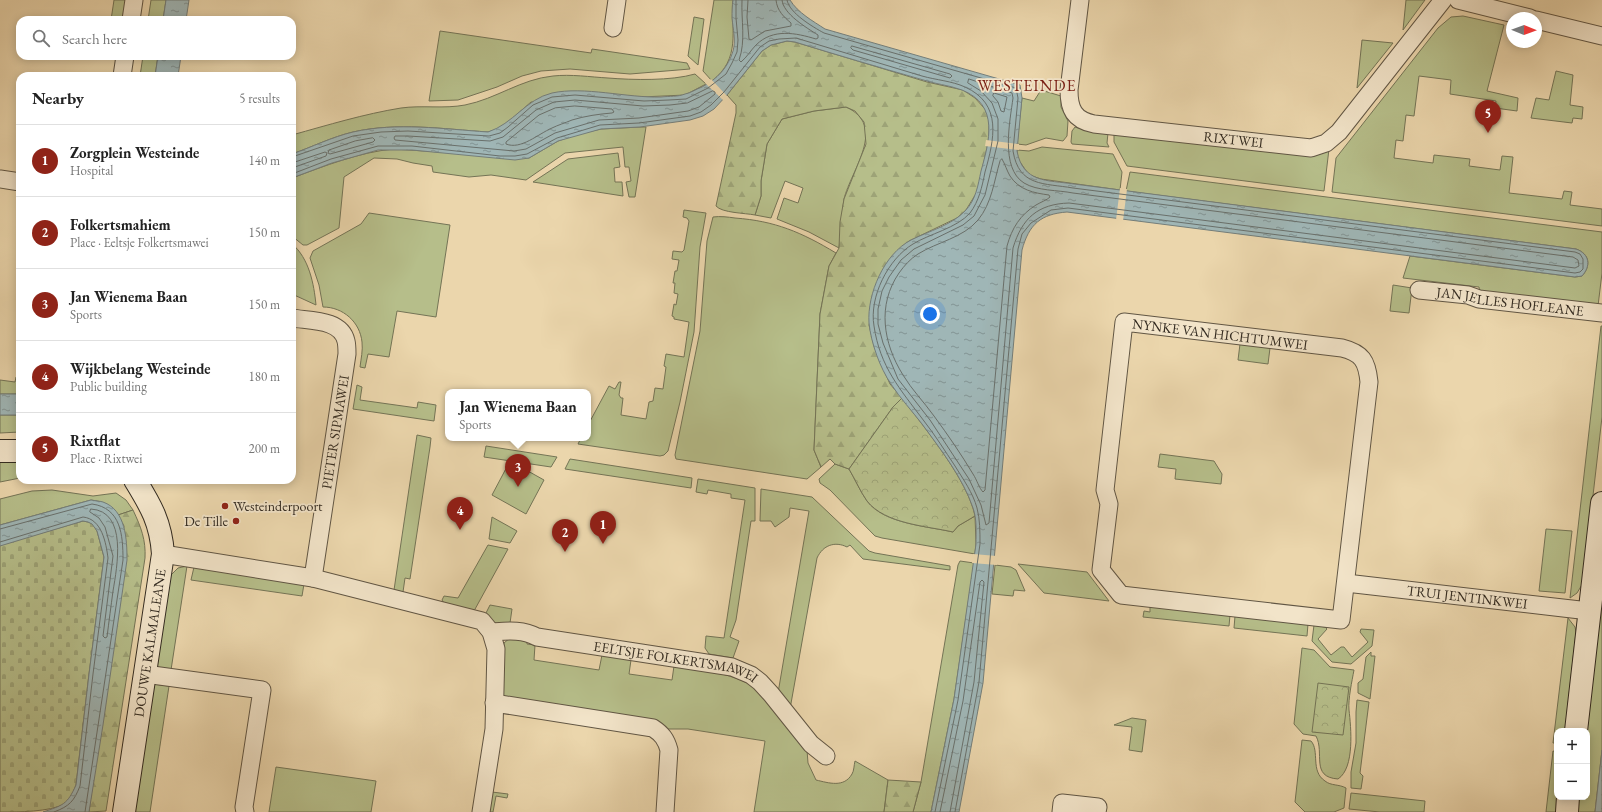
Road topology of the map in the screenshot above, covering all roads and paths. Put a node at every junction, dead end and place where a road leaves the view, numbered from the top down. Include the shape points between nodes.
1 (134, 0) edge
2 (617, 0) edge
3 (1080, 0) edge
4 (1443, 0) edge
5 (1458, 0) edge
6 (1506, 12) edge
7 (132, 16) edge
8 (1542, 21) edge
9 (613, 28) dead end
10 (1602, 36) edge
11 (124, 60) edge
12 (123, 72) edge
13 (0, 179) edge
14 (16, 181) edge
15 (1419, 290) dead end
16 (1602, 313) edge
17 (296, 319) edge
18 (16, 451) edge
19 (0, 452) edge
20 (137, 484) edge
21 (1602, 503) edge
22 (163, 554) junction
23 (313, 578) junction
24 (1346, 583) junction
25 (1589, 611) junction
26 (491, 632) junction
27 (144, 674) junction
28 (494, 703) junction
29 (1576, 728) edge
30 (826, 756) dead end
31 (1568, 800) edge
32 (124, 812) edge
33 (245, 812) edge
34 (481, 812) edge
35 (665, 812) edge
36 (1061, 812) edge
37 (1097, 812) edge
38 (1567, 812) edge

1 - 7 street
2 - 9 street
3 - 4 street, RIXTWEI via 1069,104 1082,120 1094,124 1310,148 1326,142 1339,132
5 - 6 street
8 - 10 street
11 - 12 street
13 - 14 street
15 - 16 street, JAN JELLES HOFLEANE
17 - 23 street, PIETER SIPMAWEI via 328,323 341,332 346,341 346,361
18 - 19 street
20 - 22 street, DOUWE KALMALEANE via 155,514 162,536
21 - 25 street
22 - 23 street
22 - 27 street, DOUWE KALMALEANE
23 - 26 street via 476,619
24 - 24 street, NYNKE VAN HICHTUMWEI via 1341,620 1121,595 1101,570 1109,504 1105,490 1124,322 1342,348 1353,351 1362,358 1368,369 1369,382
24 - 25 street, TRUI JENTINKWEI
25 - 29 street
26 - 28 street via 496,649
26 - 30 street, EELTSJE FOLKERTSMAWEI via 528,632 537,637 732,667 760,682 811,744
27 - 32 street, DOUWE KALMALEANE
27 - 33 street via 262,690
28 - 34 street via 494,729
28 - 35 street via 653,728 660,732 669,750
31 - 38 street
36 - 37 street via 1062,803 1098,807

